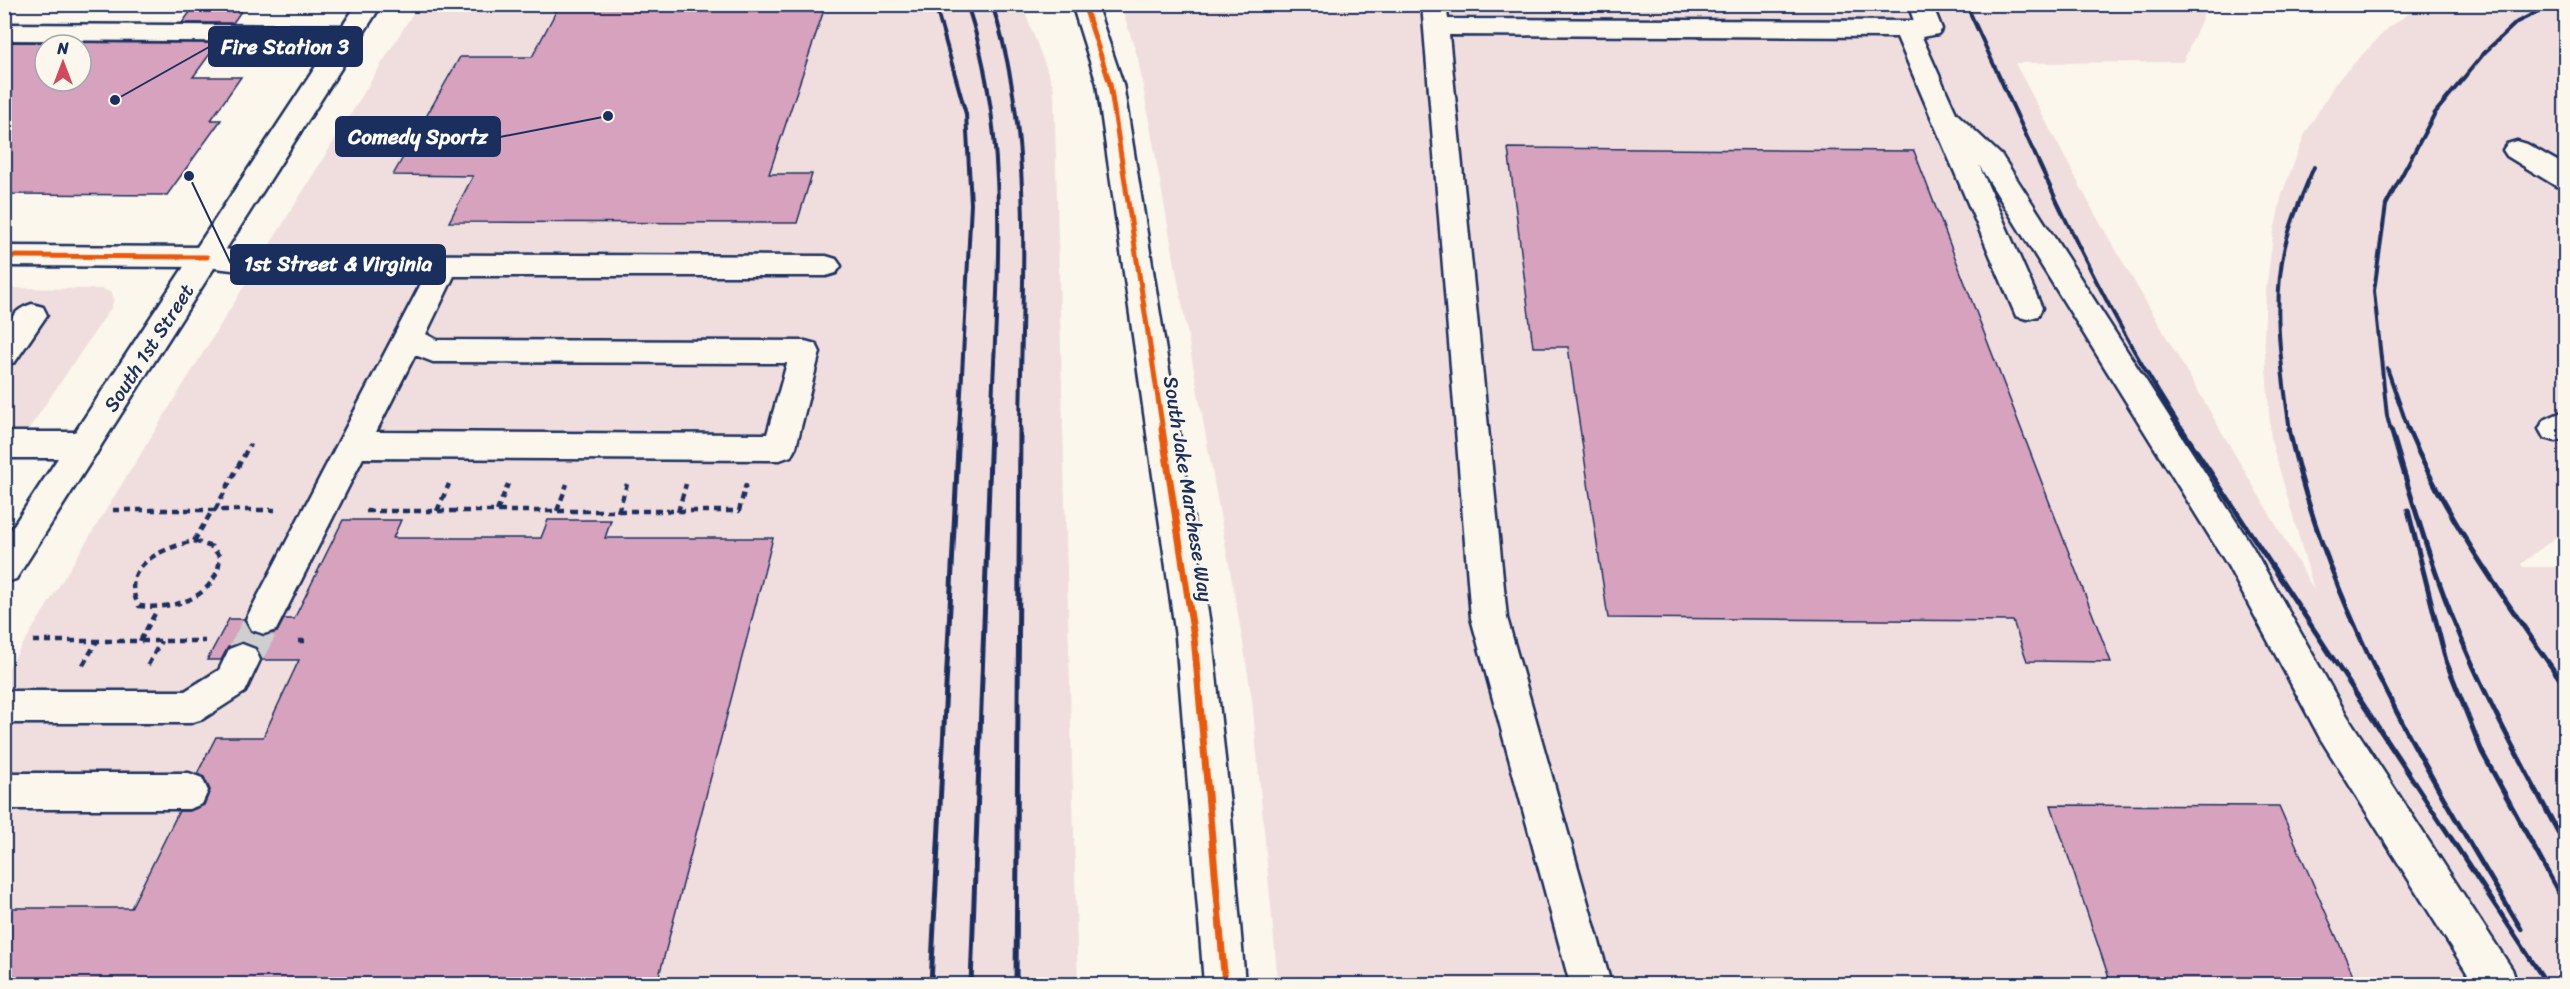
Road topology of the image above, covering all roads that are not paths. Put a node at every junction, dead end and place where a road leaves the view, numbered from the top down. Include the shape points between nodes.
1 (370, 4) edge
2 (1084, 4) edge
3 (1920, 4) edge
4 (1435, 16) edge
5 (1906, 29) junction
6 (4, 32) edge
7 (351, 34) junction
8 (1944, 117) junction
9 (2517, 150) dead end
10 (2565, 178) edge
11 (4, 256) edge
12 (207, 257) junction
13 (445, 266) junction
14 (826, 266) dead end
15 (2027, 308) dead end
16 (32, 315) dead end
17 (408, 338) junction
18 (4, 354) edge
19 (4, 445) edge
20 (85, 445) junction
21 (353, 445) junction
22 (4, 569) edge
23 (264, 619) tunnel mouth
24 (230, 651) tunnel mouth
25 (4, 707) edge
26 (4, 791) edge
27 (189, 791) dead end
28 (1225, 984) edge
29 (1590, 984) edge
30 (2497, 984) edge

1 - 7 street, South 1st Street
2 - 28 street, South Jake Marchese Way via 1110,84 1194,637
3 - 5 street via 1929,29
4 - 5 street
4 - 29 street via 1489,618
5 - 8 street
6 - 7 street
7 - 12 street, South 1st Street
8 - 15 street
8 - 30 street via 1992,162 2240,556 2333,726
9 - 10 street
11 - 12 street
12 - 13 street via 265,264
12 - 20 street, South 1st Street
13 - 14 street
13 - 17 street
16 - 18 street
17 - 21 street
17 - 21 street via 433,351 805,352 780,447
19 - 20 street
20 - 22 street, South 1st Street
21 - 23 street
24 - 25 street via 232,681 190,708
26 - 27 street

